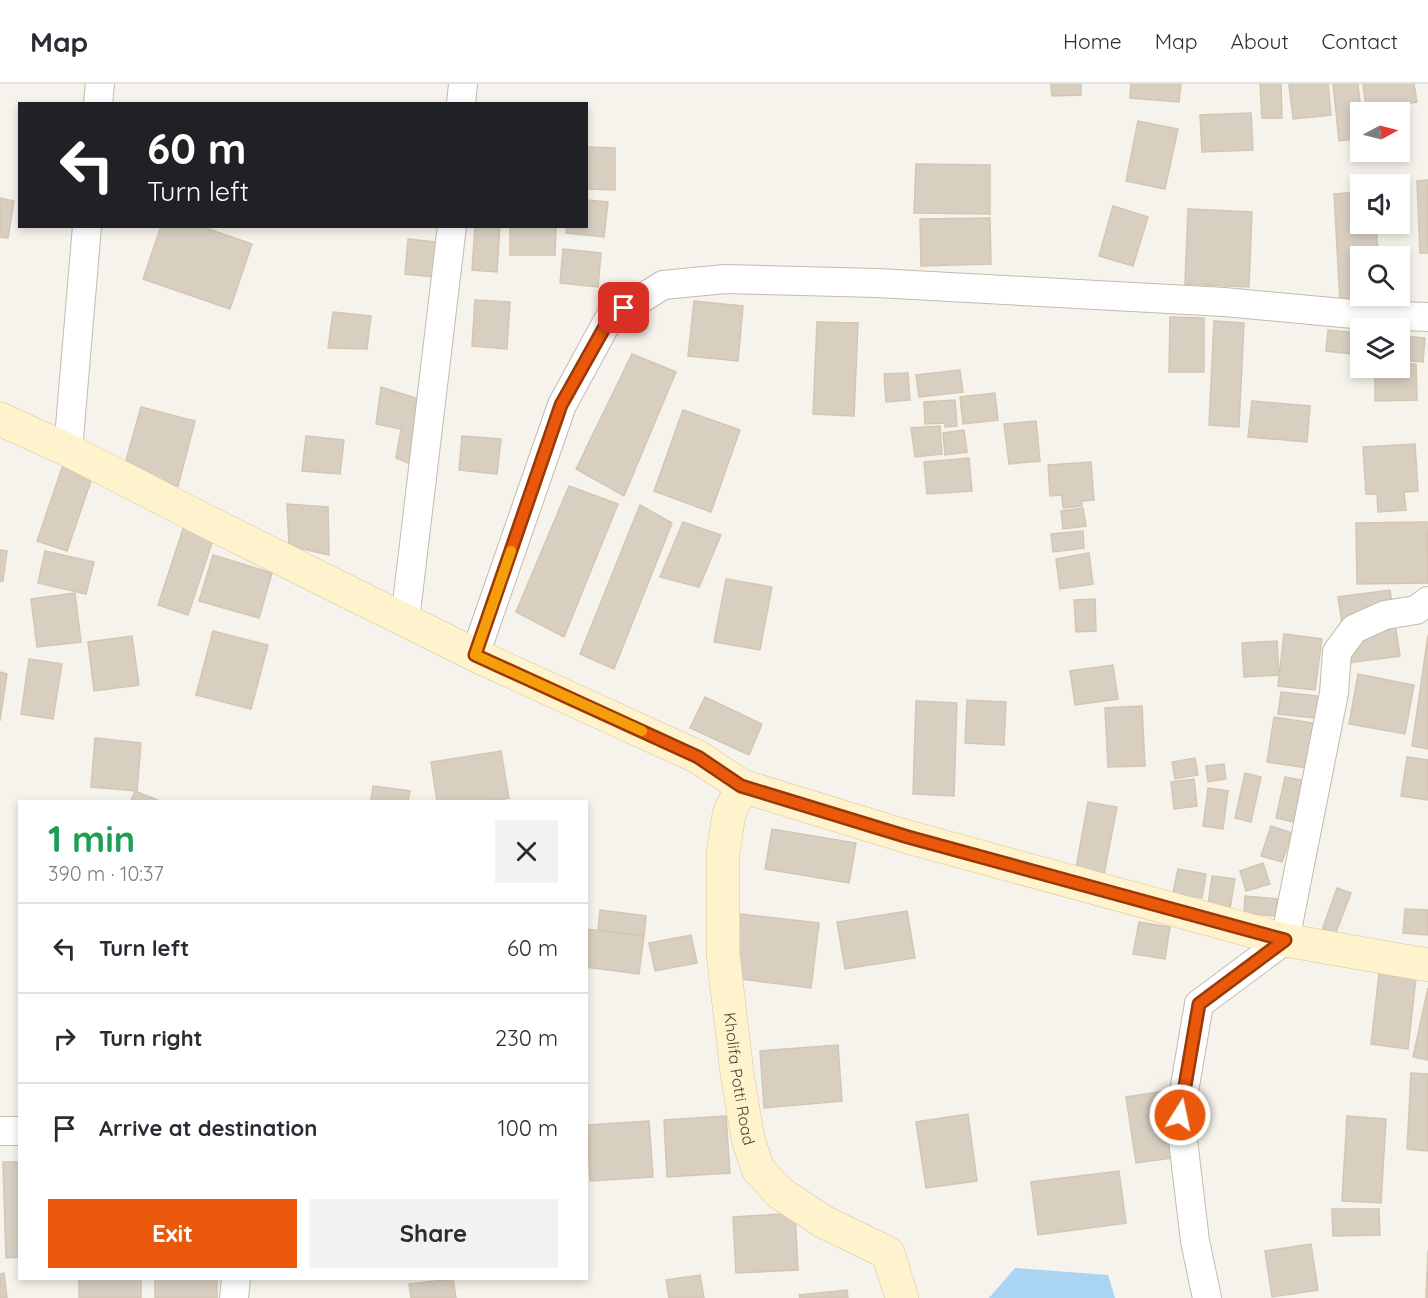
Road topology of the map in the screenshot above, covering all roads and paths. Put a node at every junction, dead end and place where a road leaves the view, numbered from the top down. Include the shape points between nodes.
1 (100, 84) edge
2 (463, 84) edge
3 (98, 102) edge
4 (462, 102) edge
5 (87, 228) edge
6 (452, 228) edge
7 (1428, 317) edge
8 (0, 419) edge
9 (68, 450) junction
10 (1428, 601) edge
11 (405, 620) junction
12 (475, 655) junction
13 (741, 786) junction
14 (1285, 940) junction
15 (1428, 965) edge
16 (0, 1131) edge
17 (18, 1131) edge
18 (236, 1280) edge
19 (234, 1298) edge
20 (902, 1298) edge
21 (1207, 1298) edge

1 - 3 street
2 - 4 street
5 - 9 street
6 - 11 street
7 - 12 street via 877,283 725,279 663,285 612,314 561,405
8 - 9 street
9 - 11 street
10 - 14 street via 1416,609 1385,615 1354,629 1336,652 1334,693
11 - 12 street
12 - 13 street via 698,757
13 - 14 street via 908,837
13 - 20 street, Kholifa Potti Road via 729,814 723,853 723,954 736,1073 748,1139 758,1169 780,1193 824,1222 888,1252
14 - 15 street
14 - 21 street via 1199,1004 1180,1115
16 - 17 street
18 - 19 street

